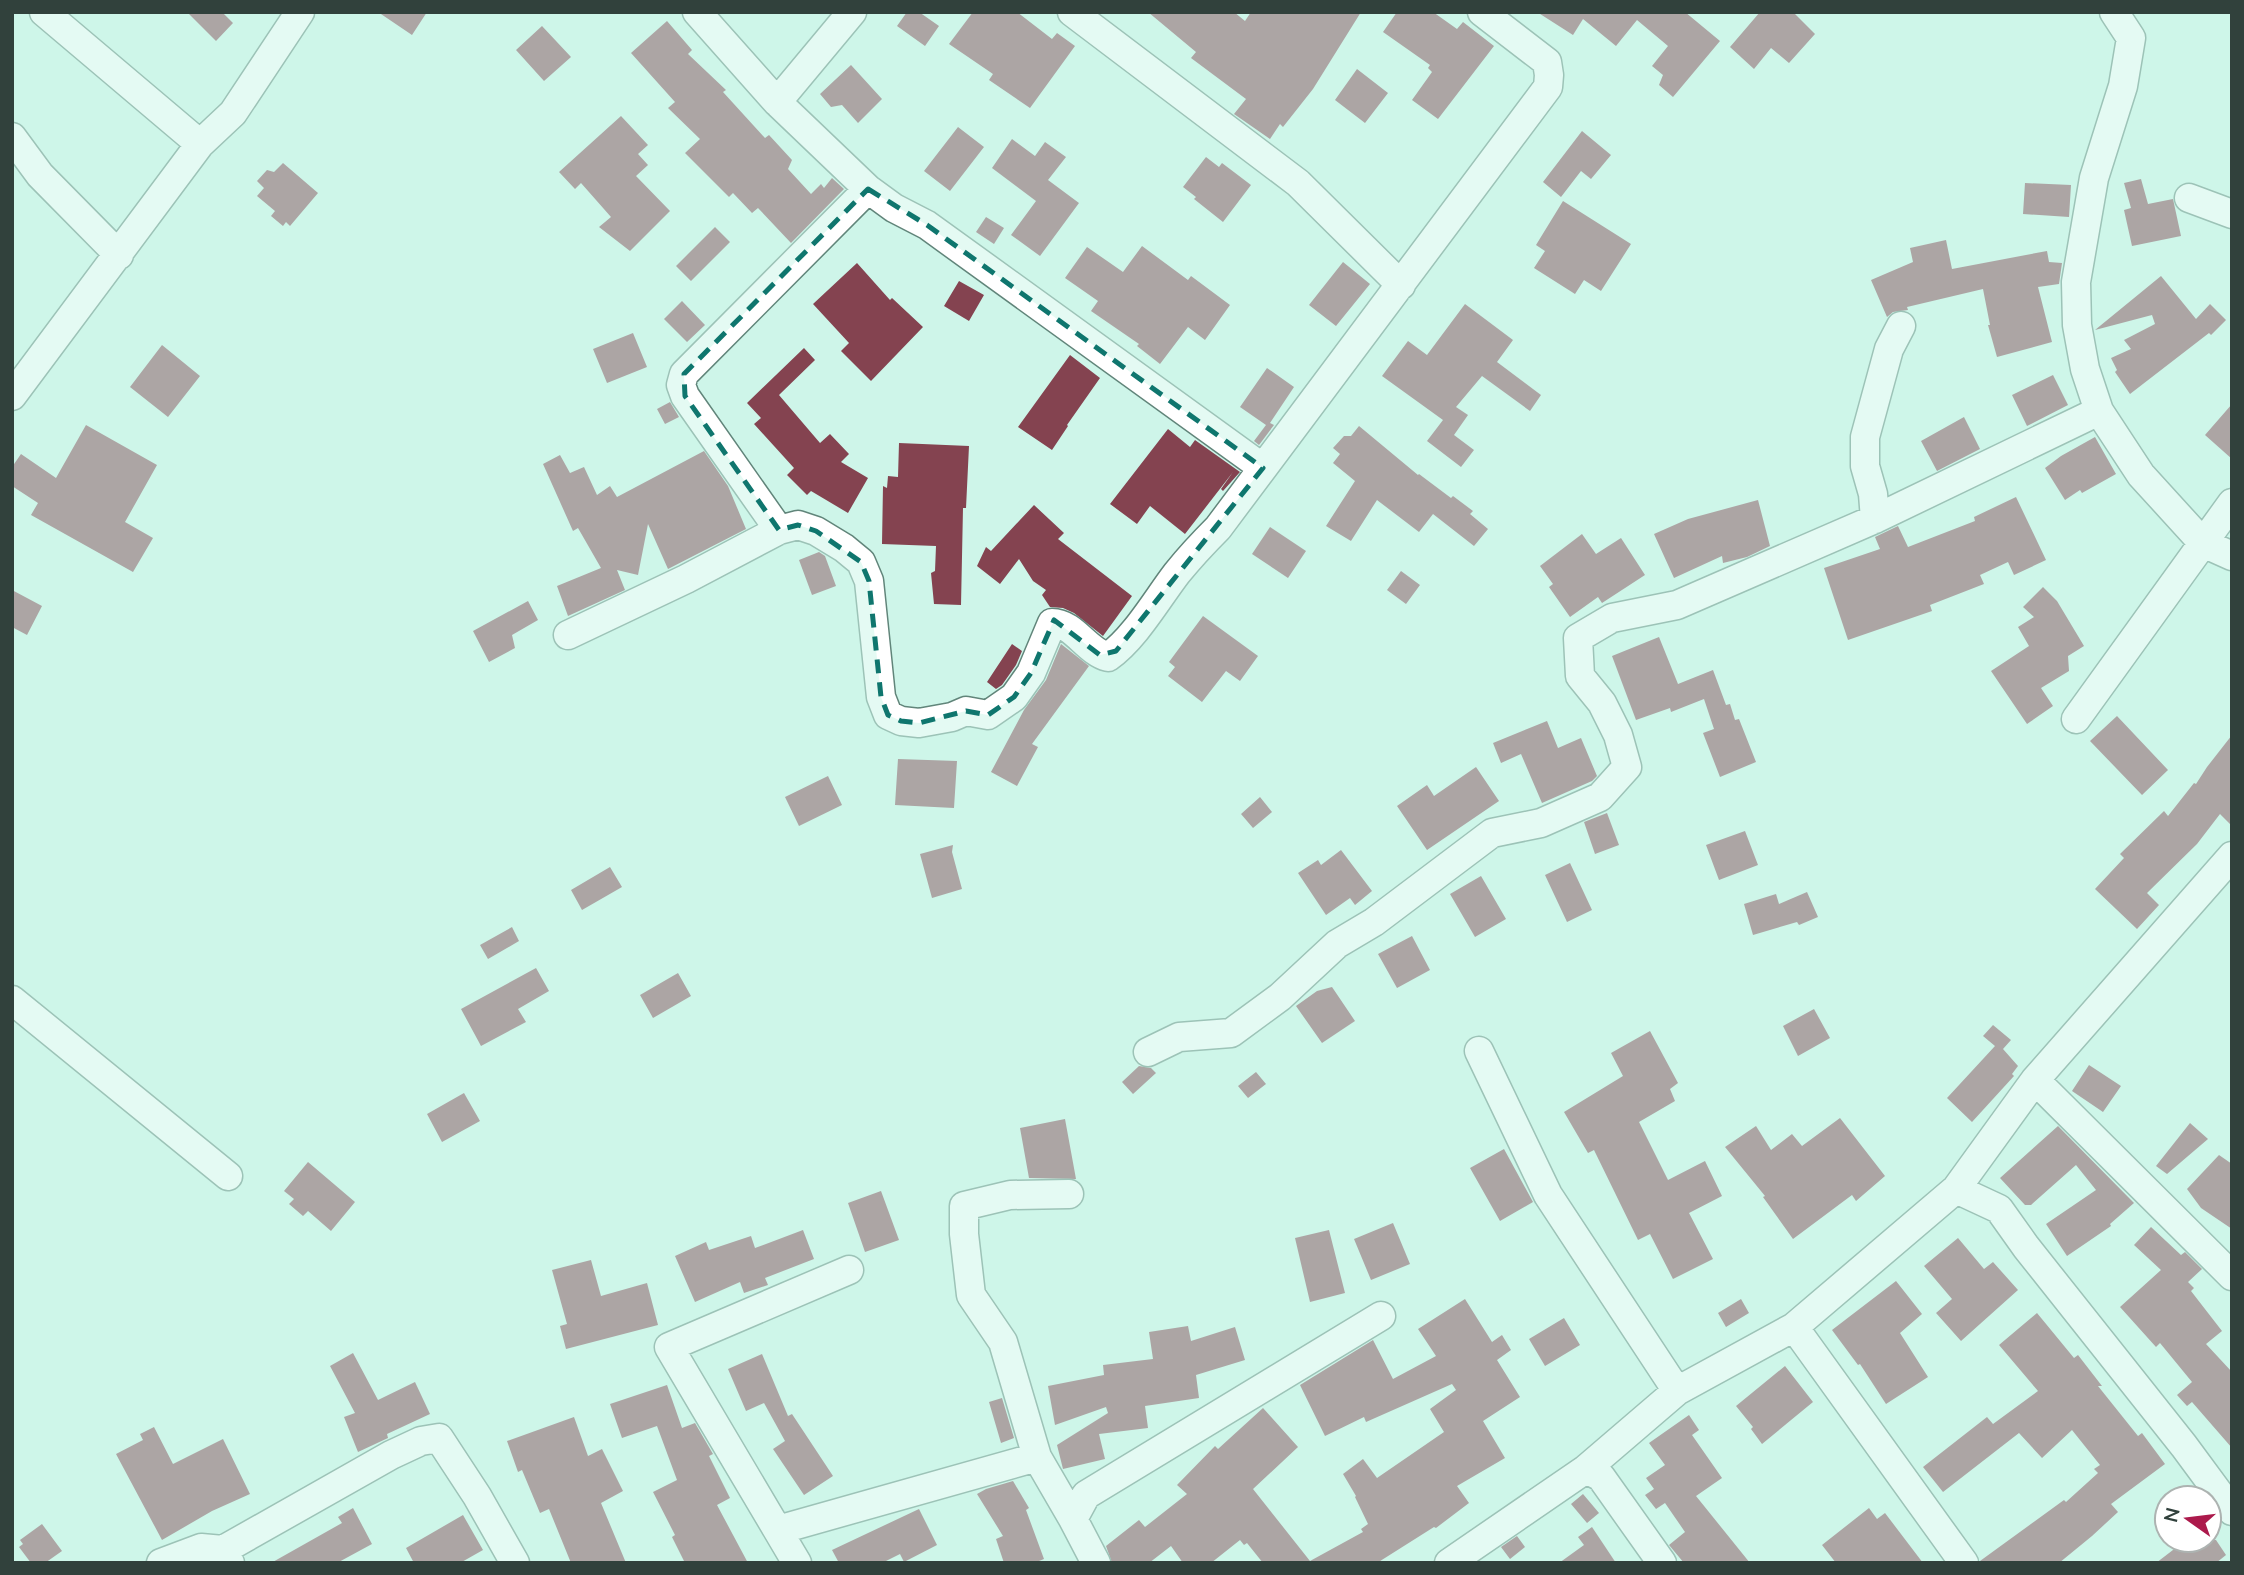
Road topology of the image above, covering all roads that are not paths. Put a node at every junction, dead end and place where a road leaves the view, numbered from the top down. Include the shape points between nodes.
1 (44, 12) edge
2 (300, 12) edge
3 (697, 12) edge
4 (852, 12) edge
5 (1072, 12) edge
6 (2114, 12) edge
7 (1489, 14) edge
8 (777, 102) junction
9 (12, 137) edge
10 (200, 144) junction
11 (868, 189) junction
12 (2189, 198) dead end
13 (2232, 214) edge
14 (119, 255) junction
15 (1401, 285) junction
16 (1901, 327) dead end
17 (12, 396) edge
18 (2099, 411) junction
19 (1263, 468) junction
20 (2232, 503) edge
21 (1875, 519) junction
22 (779, 530) junction
23 (2203, 543) junction
24 (2232, 556) edge
25 (568, 635) dead end
26 (2076, 719) dead end
27 (2232, 856) edge
28 (12, 1000) edge
29 (1479, 1051) dead end
30 (1148, 1052) dead end
31 (2035, 1080) junction
32 (228, 1176) dead end
33 (1956, 1189) junction
34 (1069, 1194) dead end
35 (849, 1270) dead end
36 (2232, 1276) edge
37 (1381, 1316) dead end
38 (1794, 1327) junction
39 (1677, 1391) junction
40 (1037, 1457) junction
41 (1586, 1469) junction
42 (2227, 1495) edge
43 (1073, 1519) junction
44 (778, 1530) junction
45 (226, 1557) edge
46 (161, 1563) edge
47 (515, 1563) edge
48 (797, 1563) edge
49 (1096, 1563) edge
50 (1449, 1563) edge
51 (1662, 1563) edge
52 (1964, 1563) edge

1 - 10 street
2 - 10 street via 233,113
3 - 8 street
4 - 8 street
5 - 15 street via 1297,183
6 - 18 street via 2131,38 2123,86 2094,178 2076,282 2077,325
7 - 15 street via 1547,62 1548,87
8 - 11 street
9 - 14 street via 40,175
10 - 14 street
11 - 19 street via 927,225
11 - 22 street via 684,373 681,385 685,396
12 - 13 street
14 - 17 street
15 - 19 street
16 - 21 street via 1889,349 1866,437 1865,466
18 - 21 street
18 - 23 street via 2141,475
19 - 22 street via 1116,651 1108,657 1100,655 1070,630 1052,623 1031,673 1014,697 988,715 966,711 919,723 888,715 881,698 869,581 861,562 816,531 798,525
20 - 23 street
21 - 30 street via 1677,605 1612,618 1578,638 1580,676 1602,703 1627,767 1600,797 1541,823 1492,833 1374,922 1337,944 1280,997 1231,1033 1179,1037
22 - 25 street
23 - 24 street
23 - 26 street
27 - 31 street
28 - 32 street
29 - 39 street via 1548,1195
31 - 33 street
31 - 36 street
33 - 38 street
33 - 42 street via 1999,1209
34 - 40 street via 1010,1195 964,1206 971,1295 1003,1342
35 - 44 street via 669,1347
37 - 43 street via 1086,1495
38 - 39 street
38 - 52 street
39 - 41 street
40 - 43 street
40 - 44 street
41 - 50 street
41 - 51 street via 1601,1477
43 - 49 street
44 - 48 street
45 - 46 street via 201,1548
45 - 47 street via 391,1455 421,1440 439,1438

